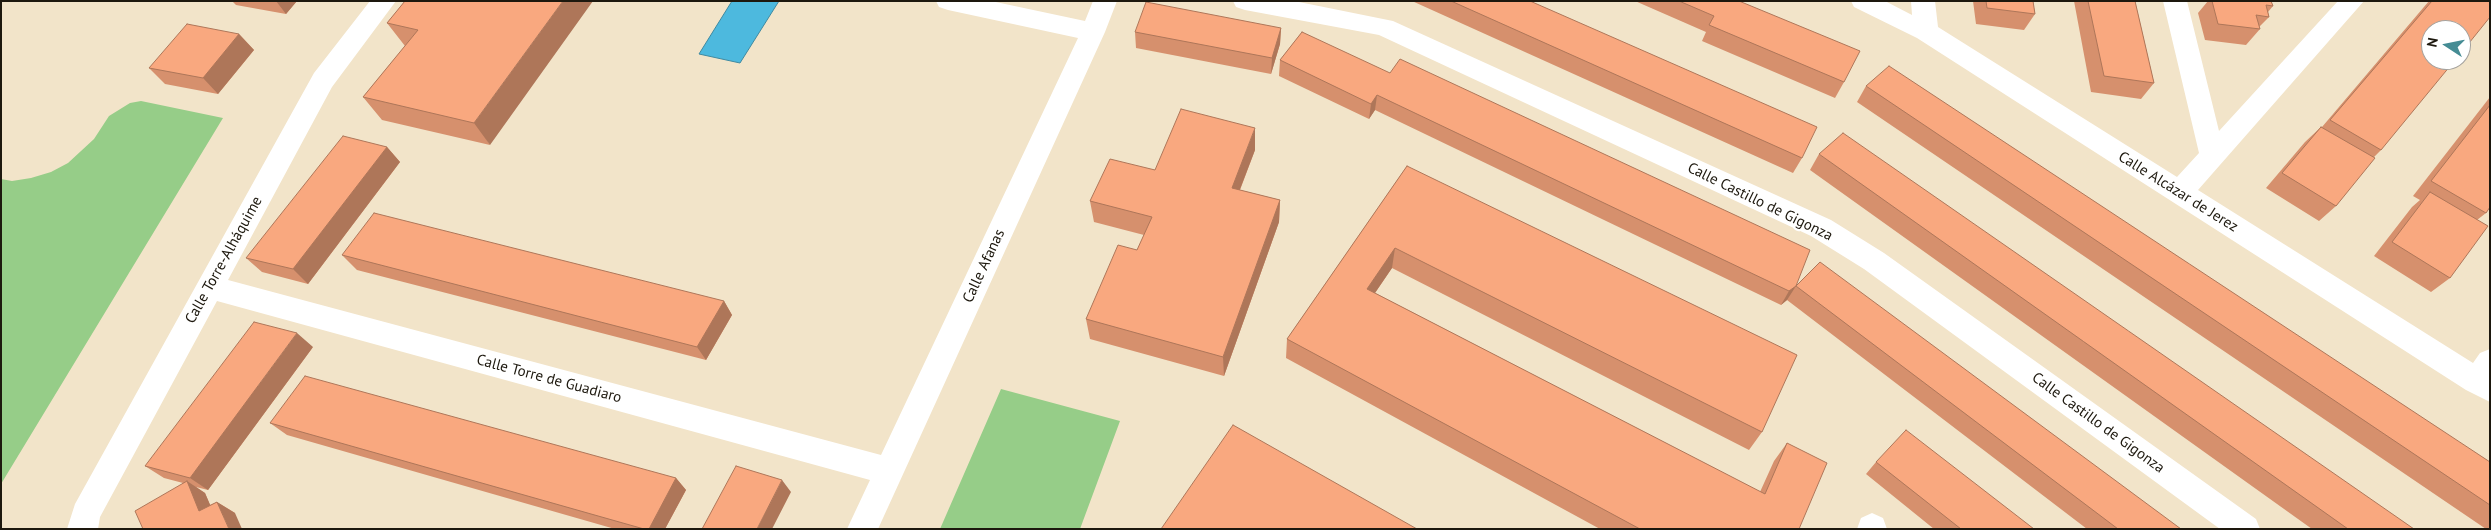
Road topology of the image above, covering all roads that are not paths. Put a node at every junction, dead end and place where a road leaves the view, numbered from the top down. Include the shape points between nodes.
1 (384, 1) edge
2 (948, 1) edge
3 (1104, 1) edge
4 (1245, 1) edge
5 (1863, 1) edge
6 (1923, 1) edge
7 (2175, 1) edge
8 (2352, 1) edge
9 (1093, 32) junction
10 (1926, 32) junction
11 (2212, 154) junction
12 (2179, 193) junction
13 (209, 287) junction
14 (2485, 377) edge
15 (889, 471) junction
16 (82, 529) edge
17 (862, 529) edge
18 (2245, 529) edge

1 - 13 street, Calle Torre-Alháquime via 322,80
2 - 9 street
3 - 9 street, Calle Afanas
4 - 18 street, Calle Castillo de Gigonza via 1384,27 1821,228 1874,261
5 - 10 street, Calle Alcázar de Jerez
6 - 10 street
7 - 11 street
8 - 11 street
9 - 15 street, Calle Afanas
10 - 12 street, Calle Alcázar de Jerez
11 - 12 street
12 - 14 street, Calle Alcázar de Jerez
13 - 15 street, Calle Torre de Guadiaro
13 - 16 street, Calle Torre-Alháquime via 86,514
15 - 17 street, Calle Afanas

